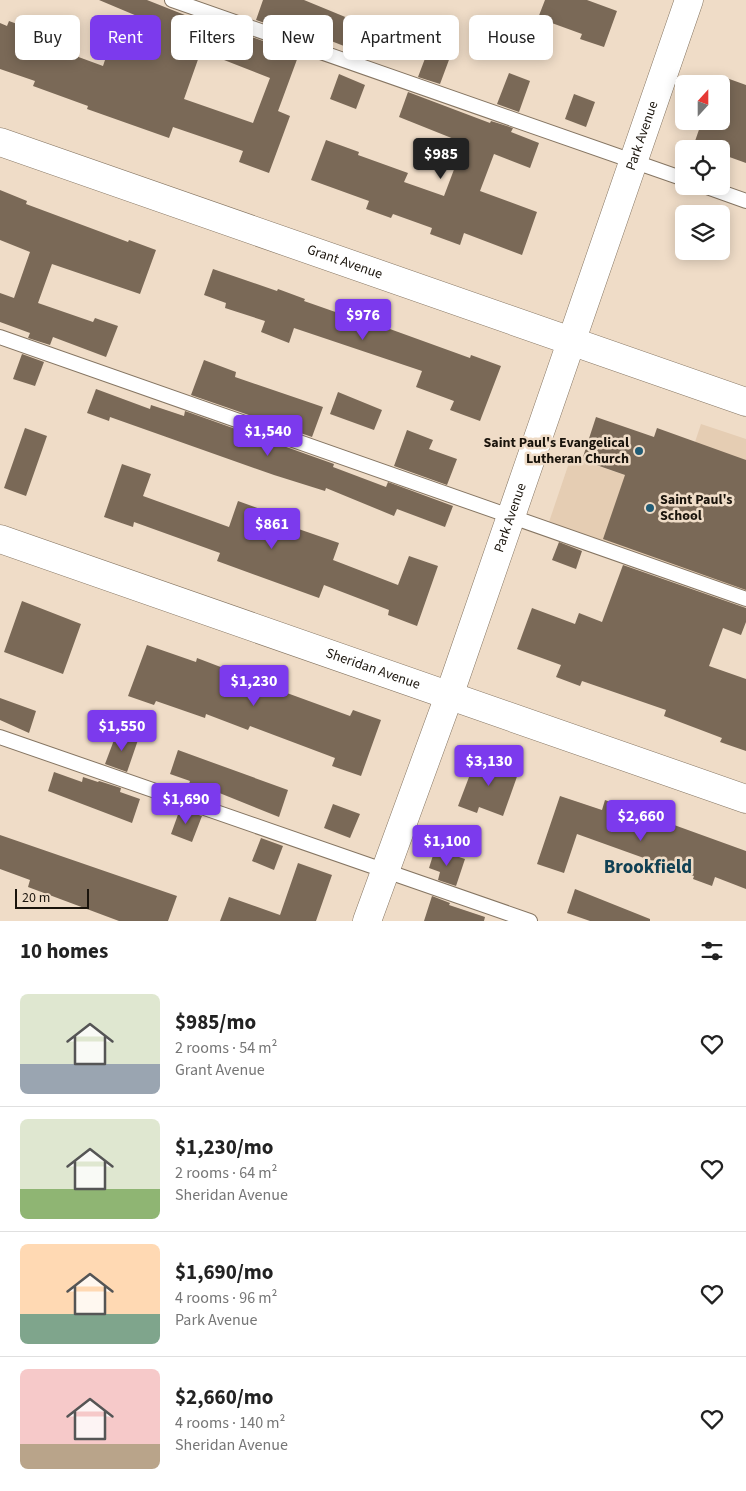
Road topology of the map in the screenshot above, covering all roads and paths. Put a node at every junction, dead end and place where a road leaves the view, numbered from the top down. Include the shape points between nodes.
1 (172, 0) edge
2 (690, 0) edge
3 (0, 142) edge
4 (634, 162) junction
5 (675, 176) edge
6 (729, 195) edge
7 (746, 201) edge
8 (0, 337) edge
9 (572, 342) junction
10 (746, 402) edge
11 (512, 516) junction
12 (0, 539) edge
13 (746, 599) edge
14 (449, 696) junction
15 (0, 737) edge
16 (746, 798) edge
17 (386, 870) junction
18 (368, 921) edge
19 (530, 921) edge

1 - 4 lane
2 - 4 street, Park Avenue
3 - 9 street, Grant Avenue
4 - 5 lane
4 - 9 street, Park Avenue
6 - 7 lane
8 - 11 lane
9 - 10 street, Grant Avenue
9 - 11 street, Park Avenue
11 - 13 lane
11 - 14 street, Park Avenue
12 - 14 street, Sheridan Avenue
14 - 16 street, Sheridan Avenue
14 - 17 street, Park Avenue
15 - 17 lane
17 - 18 street, Park Avenue
17 - 19 lane

